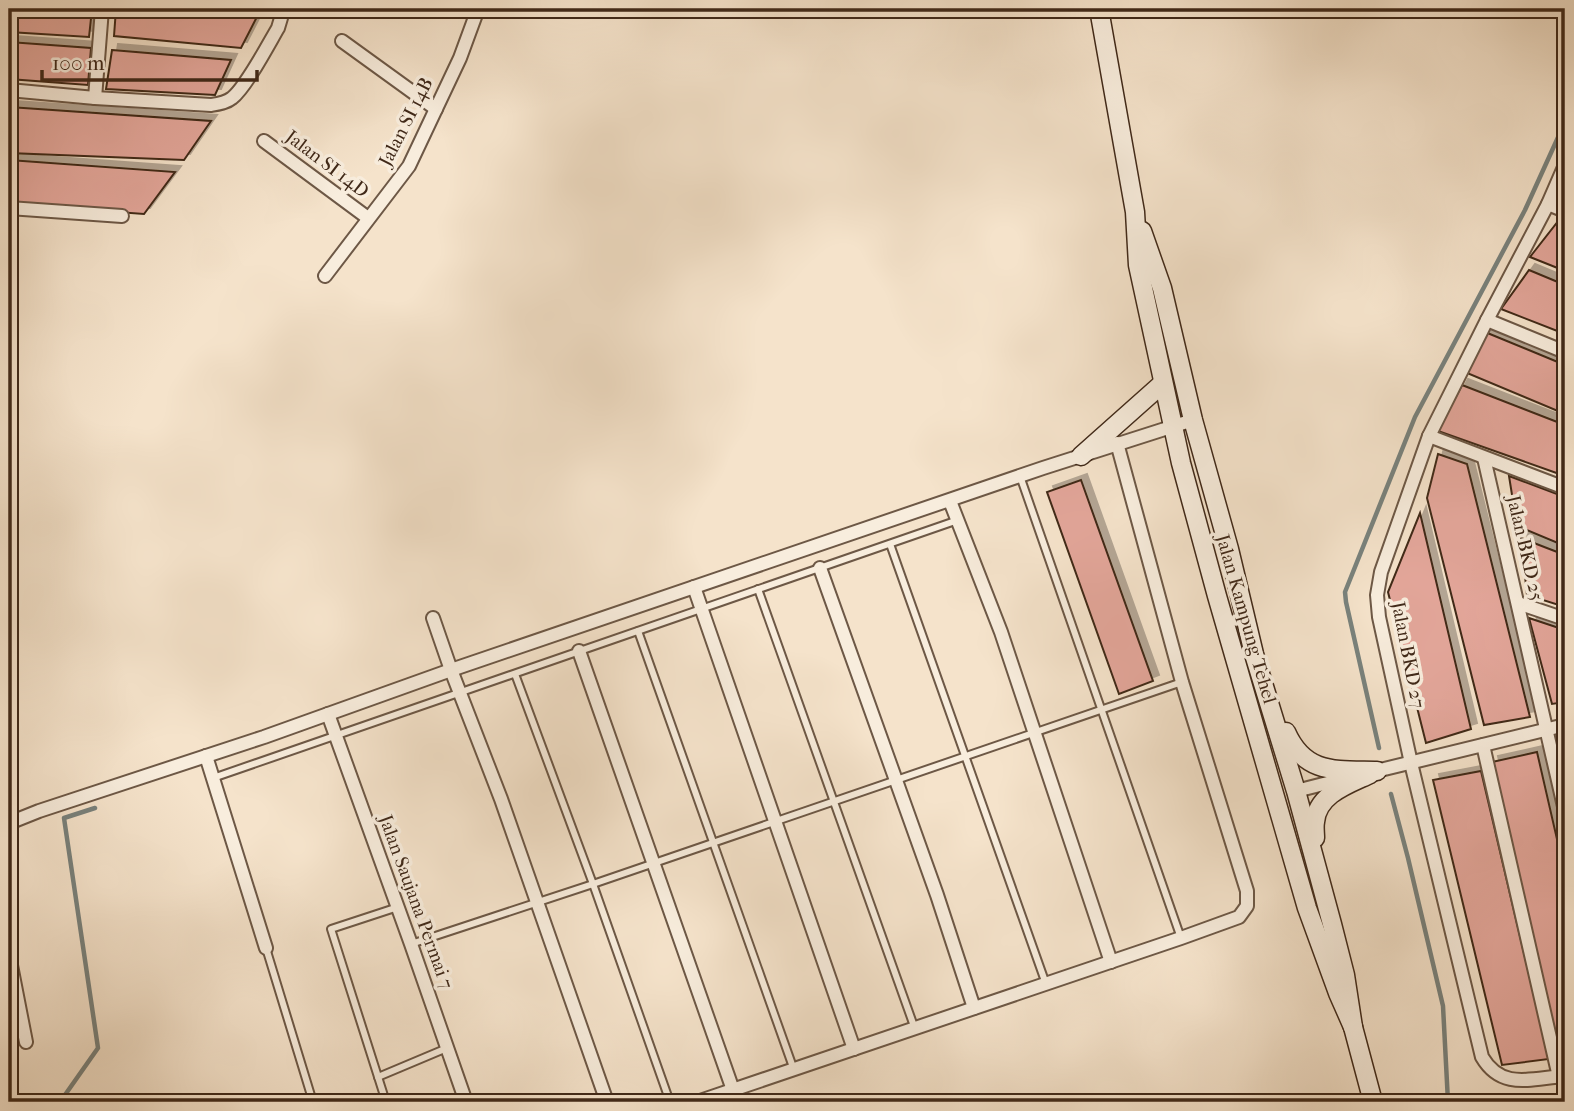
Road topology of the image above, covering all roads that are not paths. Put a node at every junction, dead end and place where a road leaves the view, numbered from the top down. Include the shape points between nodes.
1 (102, 9) edge
2 (280, 9) edge
3 (478, 9) edge
4 (1099, 9) edge
5 (342, 41) dead end
6 (9, 90) edge
7 (95, 98) junction
8 (436, 109) junction
9 (264, 141) dead end
10 (1565, 166) edge
11 (1548, 204) junction
12 (9, 208) edge
13 (1565, 211) edge
14 (1135, 212) junction
15 (122, 216) dead end
16 (368, 218) junction
17 (325, 275) dead end
18 (1487, 320) junction
19 (1565, 352) edge
20 (1163, 383) junction
21 (1193, 420) junction
22 (1172, 426) junction
23 (1429, 436) junction
24 (1116, 443) junction
25 (1081, 456) junction
26 (1484, 458) junction
27 (1020, 476) junction
28 (1565, 488) edge
29 (950, 501) junction
30 (958, 520) junction
31 (890, 544) junction
32 (820, 568) junction
33 (694, 587) junction
34 (758, 589) junction
35 (1217, 596) junction
36 (1518, 603) junction
37 (701, 609) junction
38 (433, 618) dead end
39 (1565, 619) edge
40 (638, 631) junction
41 (579, 652) junction
42 (1254, 654) junction
43 (451, 670) junction
44 (515, 674) junction
45 (1182, 682) junction
46 (460, 692) junction
47 (1102, 709) junction
48 (328, 715) junction
49 (1565, 725) edge
50 (1546, 730) junction
51 (1035, 733) junction
52 (335, 736) junction
53 (1483, 745) junction
54 (206, 756) junction
55 (965, 757) junction
56 (1411, 763) junction
57 (1377, 771) junction
58 (213, 778) junction
59 (896, 781) junction
60 (1296, 790) junction
61 (835, 802) junction
62 (1565, 811) edge
63 (775, 821) junction
64 (9, 823) edge
65 (714, 843) junction
66 (653, 864) junction
67 (593, 884) junction
68 (538, 902) junction
69 (398, 907) junction
70 (1307, 908) junction
71 (1332, 924) junction
72 (1181, 938) junction
73 (411, 944) junction
74 (266, 948) joint
75 (9, 955) edge
76 (1111, 962) junction
77 (1046, 984) junction
78 (974, 1008) junction
79 (1353, 1027) junction
80 (915, 1029) junction
81 (26, 1042) dead end
82 (447, 1048) junction
83 (854, 1049) junction
84 (794, 1070) junction
85 (1562, 1076) edge
86 (377, 1077) junction
87 (733, 1090) junction
88 (313, 1102) edge
89 (386, 1102) edge
90 (466, 1102) edge
91 (607, 1102) edge
92 (670, 1102) edge
93 (697, 1102) edge
94 (1373, 1102) edge

1 - 7 street
2 - 7 street via 278,28 239,90 227,101 211,105
3 - 8 street, Jalan SI 14B
4 - 14 main road, Jalan Kampung Tehel
5 - 8 street
6 - 7 street
8 - 16 street, Jalan SI 14B via 409,166
9 - 16 street, Jalan SI 14D
10 - 11 street, Jalan BKD 27
11 - 13 street
11 - 18 street, Jalan BKD 27
12 - 15 street
14 - 20 main road, Jalan Kampung Tehel via 1138,265
14 - 21 main road, Jalan Kampung Tehel via 1164,297
16 - 17 street, Jalan SI 14B
18 - 19 street
18 - 23 street, Jalan BKD 27
20 - 22 main road, Jalan Kampung Tehel
20 - 25 main road
21 - 22 street
21 - 42 main road, Jalan Kampung Tehel
22 - 24 street
22 - 35 main road, Jalan Kampung Tehel
23 - 26 street
23 - 56 street, Jalan BKD 27 via 1377,595
24 - 25 street
24 - 45 street
25 - 27 street
26 - 28 street
26 - 36 street, Jalan BKD 25
27 - 29 street
27 - 47 lane
29 - 30 street
29 - 33 street
30 - 31 lane
30 - 51 street
31 - 32 lane
31 - 55 lane
32 - 34 lane
32 - 59 street
33 - 37 street
33 - 43 street
34 - 37 lane
34 - 61 lane
35 - 60 main road via 1273,762 1283,780
35 - 70 main road, Jalan Kampung Tehel
36 - 39 street
36 - 50 street, Jalan BKD 25
37 - 40 lane
37 - 63 street
38 - 43 street
40 - 41 lane
40 - 65 lane
41 - 44 lane
41 - 66 street
42 - 57 main road via 1295,750 1324,768
42 - 60 main road, Jalan Kampung Tehel
43 - 46 street
43 - 48 street
44 - 46 lane
44 - 67 lane
45 - 47 lane
45 - 72 street via 1248,891 1247,906 1239,917
46 - 52 lane
46 - 68 street
47 - 51 lane
47 - 72 lane
48 - 52 street, Jalan Saujana Permai 7
48 - 54 street
49 - 50 street
50 - 53 street
50 - 62 street, Jalan BKD 25
51 - 55 lane
51 - 76 street
52 - 58 lane
52 - 69 street, Jalan Saujana Permai 7
53 - 56 street
53 - 85 street
54 - 58 street
54 - 64 street
55 - 59 lane
55 - 77 lane
56 - 57 street
56 - 85 street, Jalan BKD 27 via 1482,1057 1488,1068 1508,1079
57 - 60 street
57 - 71 main road via 1329,795 1314,819
58 - 74 street
59 - 61 lane
59 - 78 street
60 - 70 main road via 1289,816
60 - 71 main road, Jalan Kampung Tehel
61 - 63 lane
61 - 80 lane
63 - 65 lane
63 - 83 street
65 - 66 lane
65 - 84 lane
66 - 67 lane
66 - 87 street
67 - 68 lane
67 - 92 lane
68 - 73 lane
68 - 91 street
69 - 73 street, Jalan Saujana Permai 7
69 - 86 lane via 331,929
70 - 79 main road, Jalan Kampung Tehel
71 - 79 main road, Jalan Kampung Tehel
72 - 76 street
73 - 82 street, Jalan Saujana Permai 7
74 - 88 lane
75 - 81 street
76 - 77 street
77 - 78 street
78 - 80 street
79 - 94 main road, Jalan Kampung Tehel
80 - 83 street
82 - 86 lane
82 - 90 street, Jalan Saujana Permai 7
83 - 84 street
84 - 87 street
86 - 89 lane
87 - 93 street

